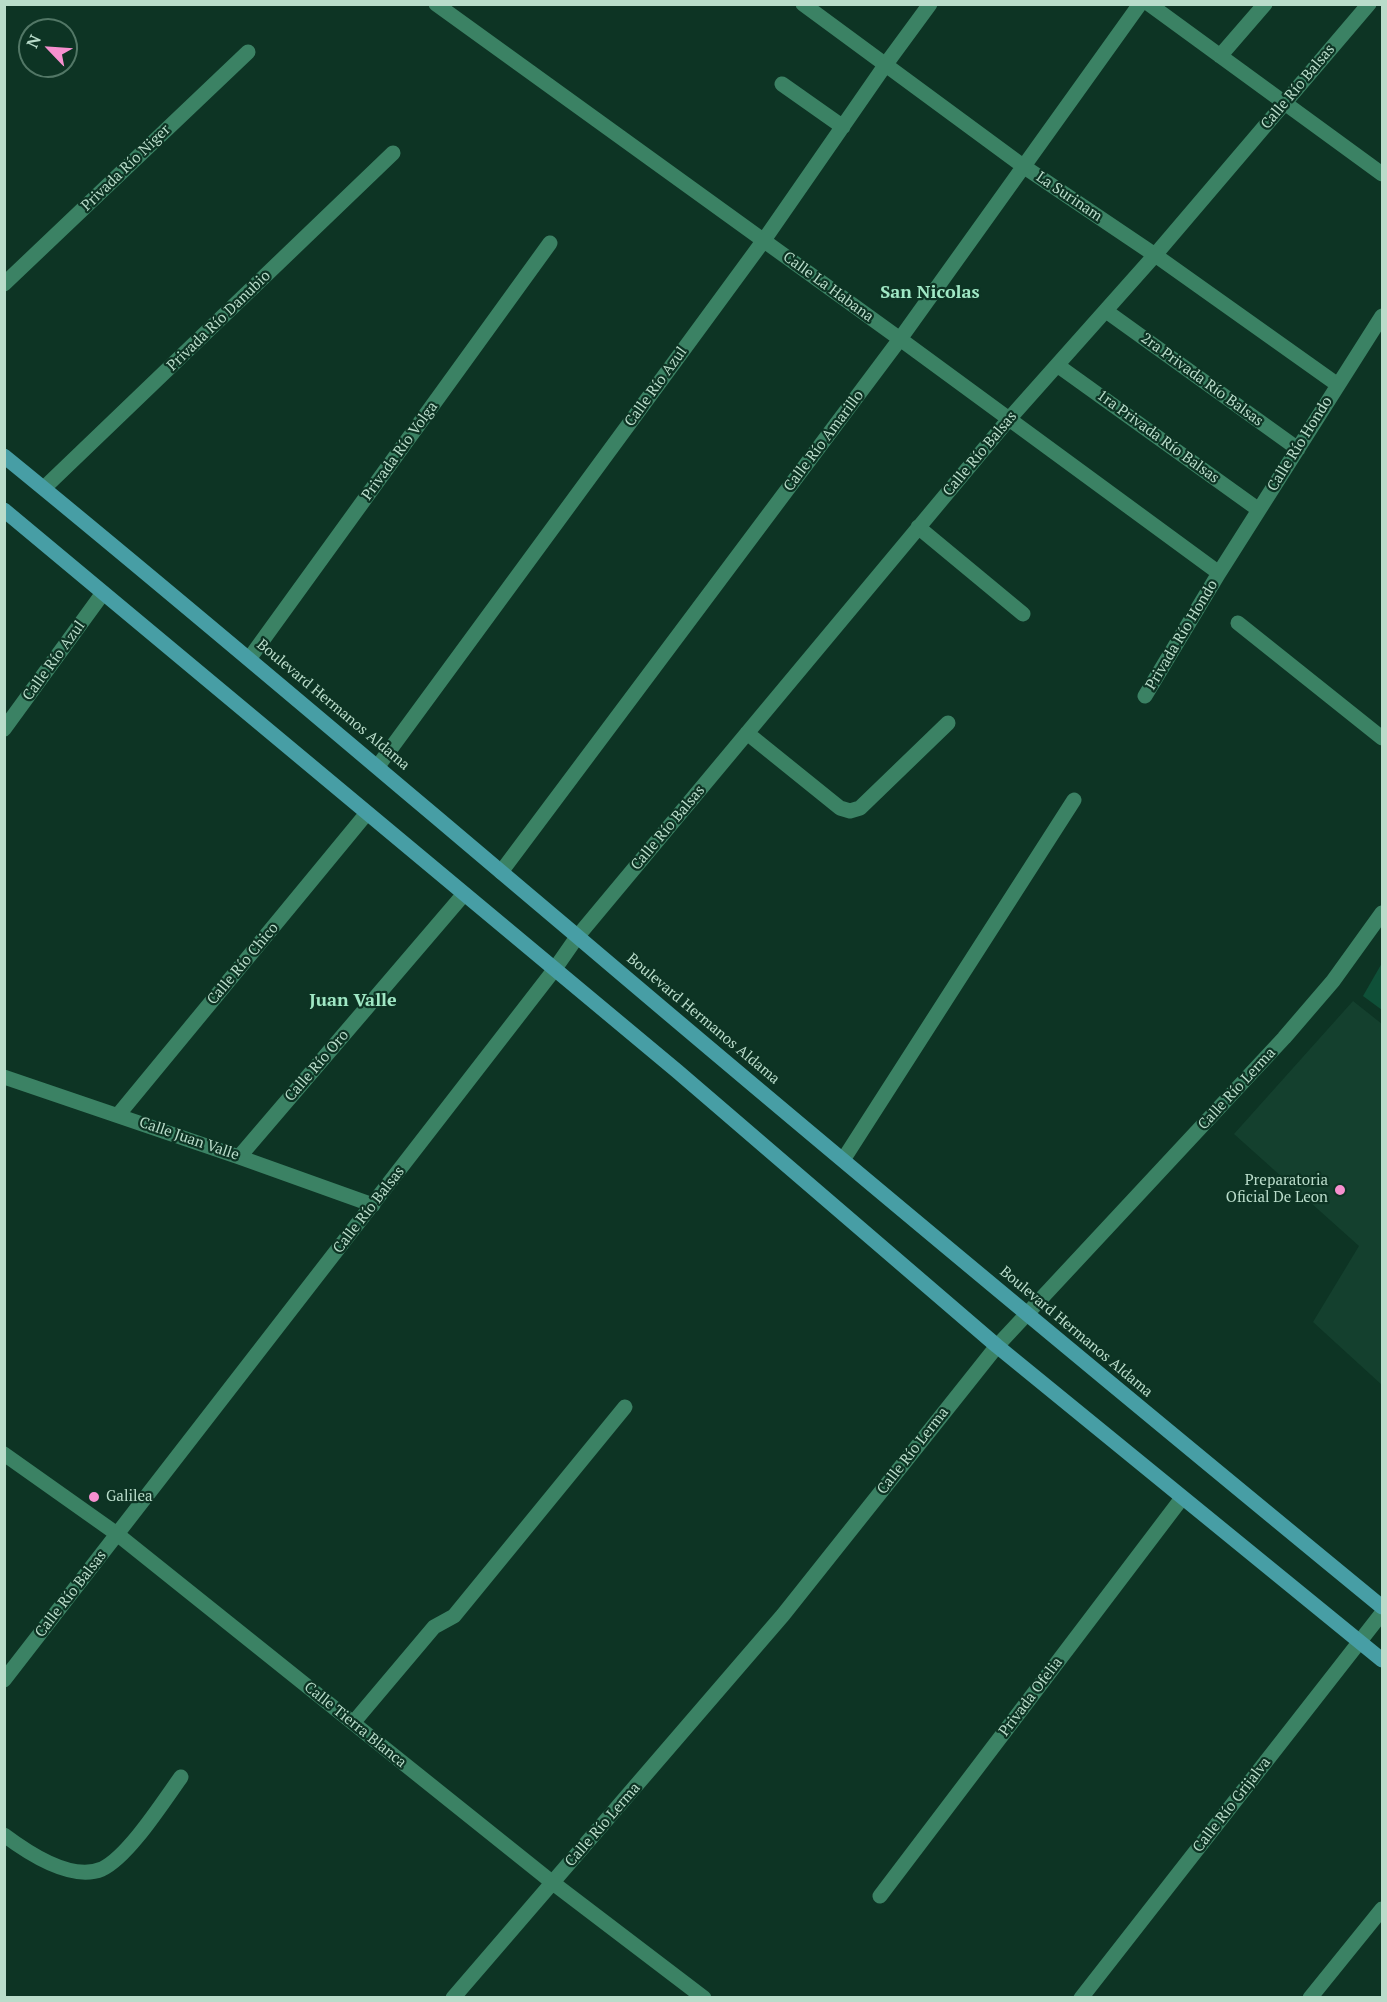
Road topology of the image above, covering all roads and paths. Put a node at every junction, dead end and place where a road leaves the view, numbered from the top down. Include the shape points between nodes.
1 (436, 4) edge
2 (803, 4) edge
3 (930, 4) edge
4 (1140, 4) edge
5 (1149, 4) edge
6 (1265, 4) edge
7 (1369, 4) edge
8 (248, 52) dead end
9 (1220, 56) junction
10 (886, 63) junction
11 (782, 84) dead end
12 (1284, 104) junction
13 (843, 127) junction
14 (393, 153) dead end
15 (1023, 166) junction
16 (1383, 174) edge
17 (764, 240) junction
18 (550, 243) dead end
19 (1155, 255) junction
20 (4, 284) edge
21 (1106, 311) junction
22 (1383, 316) edge
23 (900, 339) junction
24 (1057, 365) junction
25 (1338, 385) junction
26 (1009, 419) junction
27 (1298, 449) junction
28 (4, 456) edge
29 (44, 488) junction
30 (4, 510) edge
31 (1259, 510) junction
32 (918, 527) junction
33 (1219, 573) junction
34 (103, 593) junction
35 (1023, 614) dead end
36 (1238, 623) dead end
37 (249, 659) junction
38 (1145, 696) dead end
39 (948, 723) dead end
40 (4, 729) edge
41 (747, 733) junction
42 (1383, 738) edge
43 (378, 766) junction
44 (1074, 800) dead end
45 (367, 813) junction
46 (501, 872) junction
47 (464, 894) junction
48 (1383, 912) edge
49 (577, 937) junction
50 (554, 970) junction
51 (4, 1077) edge
52 (118, 1115) junction
53 (240, 1157) junction
54 (843, 1160) junction
55 (373, 1205) junction
56 (1027, 1314) junction
57 (997, 1346) junction
58 (625, 1407) dead end
59 (4, 1454) edge
60 (1182, 1498) junction
61 (117, 1534) junction
62 (1383, 1607) edge
63 (1383, 1613) edge
64 (1359, 1642) junction
65 (1383, 1660) edge
66 (4, 1680) edge
67 (353, 1723) junction
68 (181, 1777) dead end
69 (4, 1835) edge
70 (553, 1882) junction
71 (880, 1896) dead end
72 (1383, 1909) edge
73 (453, 1998) edge
74 (704, 1998) edge
75 (1082, 1998) edge
76 (1310, 1998) edge

1 - 17 street, Calle La Habana
2 - 10 street, La Surinam
3 - 10 street, Calle Río Azul
4 - 15 street, Calle Río Amarillo
5 - 9 street
6 - 9 street
7 - 12 street, Calle Río Balsas
8 - 20 street, Privada Río Niger
9 - 12 street
10 - 13 street, Calle Río Azul
10 - 15 street, La Surinam
11 - 13 street
12 - 16 street
12 - 19 street, Calle Río Balsas
13 - 17 street, Calle Río Azul
14 - 29 street, Privada Río Danubio
15 - 19 street, La Surinam
15 - 23 street, Calle Río Amarillo
17 - 23 street, Calle La Habana
17 - 43 street, Calle Río Azul
18 - 37 street, Privada Río Volga
19 - 21 street, Calle Río Balsas
19 - 25 street, La Surinam
21 - 24 street, Calle Río Balsas
21 - 27 street, 2ra Privada Río Balsas
22 - 25 street, Calle Río Hondo
23 - 26 street, Calle La Habana
23 - 46 street, Calle Río Amarillo
24 - 26 street, Calle Río Balsas
24 - 31 street, 1ra Privada Río Balsas
25 - 27 street, Calle Río Hondo
26 - 32 street, Calle Río Balsas
26 - 33 street, Calle La Habana
27 - 31 street, Calle Río Hondo
28 - 29 main road, Boulevard Hermanos Aldama
29 - 37 main road, Boulevard Hermanos Aldama
30 - 34 main road
31 - 33 street, Calle Río Hondo
32 - 35 street
32 - 41 street, Calle Río Balsas
33 - 38 street, Privada Río Hondo
34 - 40 street, Calle Río Azul
34 - 45 main road
36 - 42 street
37 - 43 main road, Boulevard Hermanos Aldama
39 - 41 street via 860,808 850,811 840,808
41 - 49 street, Calle Río Balsas
43 - 46 main road, Boulevard Hermanos Aldama
44 - 54 street
45 - 47 main road
45 - 52 street, Calle Río Chico
46 - 49 main road, Boulevard Hermanos Aldama
47 - 50 main road
47 - 53 street, Calle Río Oro
48 - 56 street, Calle Río Lerma via 1333,981 1284,1038
49 - 50 street, Calle Río Balsas
49 - 54 main road, Boulevard Hermanos Aldama
50 - 55 street, Calle Río Balsas
50 - 57 main road
51 - 52 street, Calle Juan Valle
52 - 53 street, Calle Juan Valle
53 - 55 street, Calle Juan Valle
54 - 56 main road, Boulevard Hermanos Aldama
55 - 61 street, Calle Río Balsas
56 - 57 street, Calle Río Lerma
56 - 62 main road, Boulevard Hermanos Aldama
57 - 60 main road
57 - 70 street, Calle Río Lerma via 783,1615
58 - 67 street via 454,1616 434,1627
59 - 61 street, Calle Tierra Blanca
60 - 64 main road
60 - 71 street, Privada Ofelia
61 - 66 street, Calle Río Balsas
61 - 67 street, Calle Tierra Blanca
63 - 64 street, Calle Río Grijalva
64 - 65 main road
64 - 75 street, Calle Río Grijalva
67 - 70 street, Calle Tierra Blanca
68 - 69 street via 128,1848 102,1869 81,1872 59,1868
70 - 73 street, Calle Río Lerma
70 - 74 street, Calle Tierra Blanca
72 - 76 street

